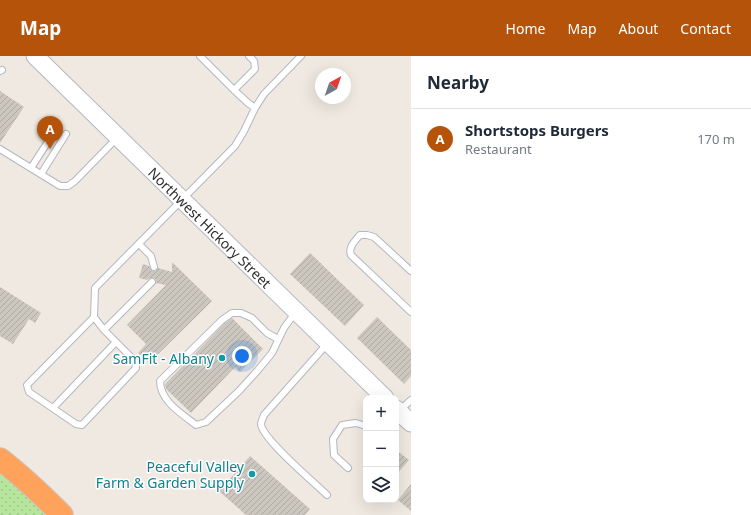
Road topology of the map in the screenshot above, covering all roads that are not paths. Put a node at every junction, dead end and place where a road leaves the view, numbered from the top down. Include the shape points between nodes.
1 (35, 56) edge
2 (200, 56) edge
3 (249, 56) edge
4 (301, 56) edge
5 (234, 90) junction
6 (255, 108) junction
7 (58, 126) dead end
8 (66, 134) dead end
9 (118, 137) junction
10 (0, 149) edge
11 (31, 168) junction
12 (41, 174) junction
13 (183, 200) junction
14 (139, 244) junction
15 (154, 267) dead end
16 (411, 271) edge
17 (152, 282) dead end
18 (296, 311) junction
19 (411, 312) edge
20 (94, 317) junction
21 (104, 330) junction
22 (278, 340) junction
23 (328, 342) junction
24 (115, 343) junction
25 (382, 395) edge
26 (402, 407) edge
27 (53, 408) junction
28 (411, 423) edge
29 (363, 425) edge
30 (0, 459) edge
31 (348, 468) dead end
32 (327, 495) dead end
33 (62, 515) edge

1 - 9 street, Northwest Hickory Street
2 - 5 lane
3 - 5 lane via 254,61 255,69
4 - 6 lane via 264,94
5 - 6 lane
6 - 13 lane via 235,146
7 - 11 lane
8 - 12 lane
9 - 12 lane via 68,186 60,186
9 - 13 street, Northwest Hickory Street
10 - 11 lane
11 - 12 lane
13 - 14 lane
13 - 18 street, Northwest Hickory Street
14 - 15 lane via 151,256
14 - 20 lane via 95,288
16 - 19 lane via 374,237 360,235 351,248 352,255
17 - 21 lane
18 - 22 lane
18 - 23 street, Northwest Hickory Street
20 - 21 lane
20 - 27 lane via 27,385 30,392
21 - 24 lane
22 - 22 lane via 272,353 258,370 206,422 196,425 166,399 160,389 160,381 232,312 241,312 252,318
23 - 25 street, Northwest Hickory Street
23 - 32 lane via 264,415 261,424 263,432 284,455
24 - 27 lane
24 - 27 lane via 135,361 136,368 82,424 76,424
26 - 28 street
29 - 31 lane via 356,423 342,425 333,439 334,455
30 - 33 highway via 20,474

